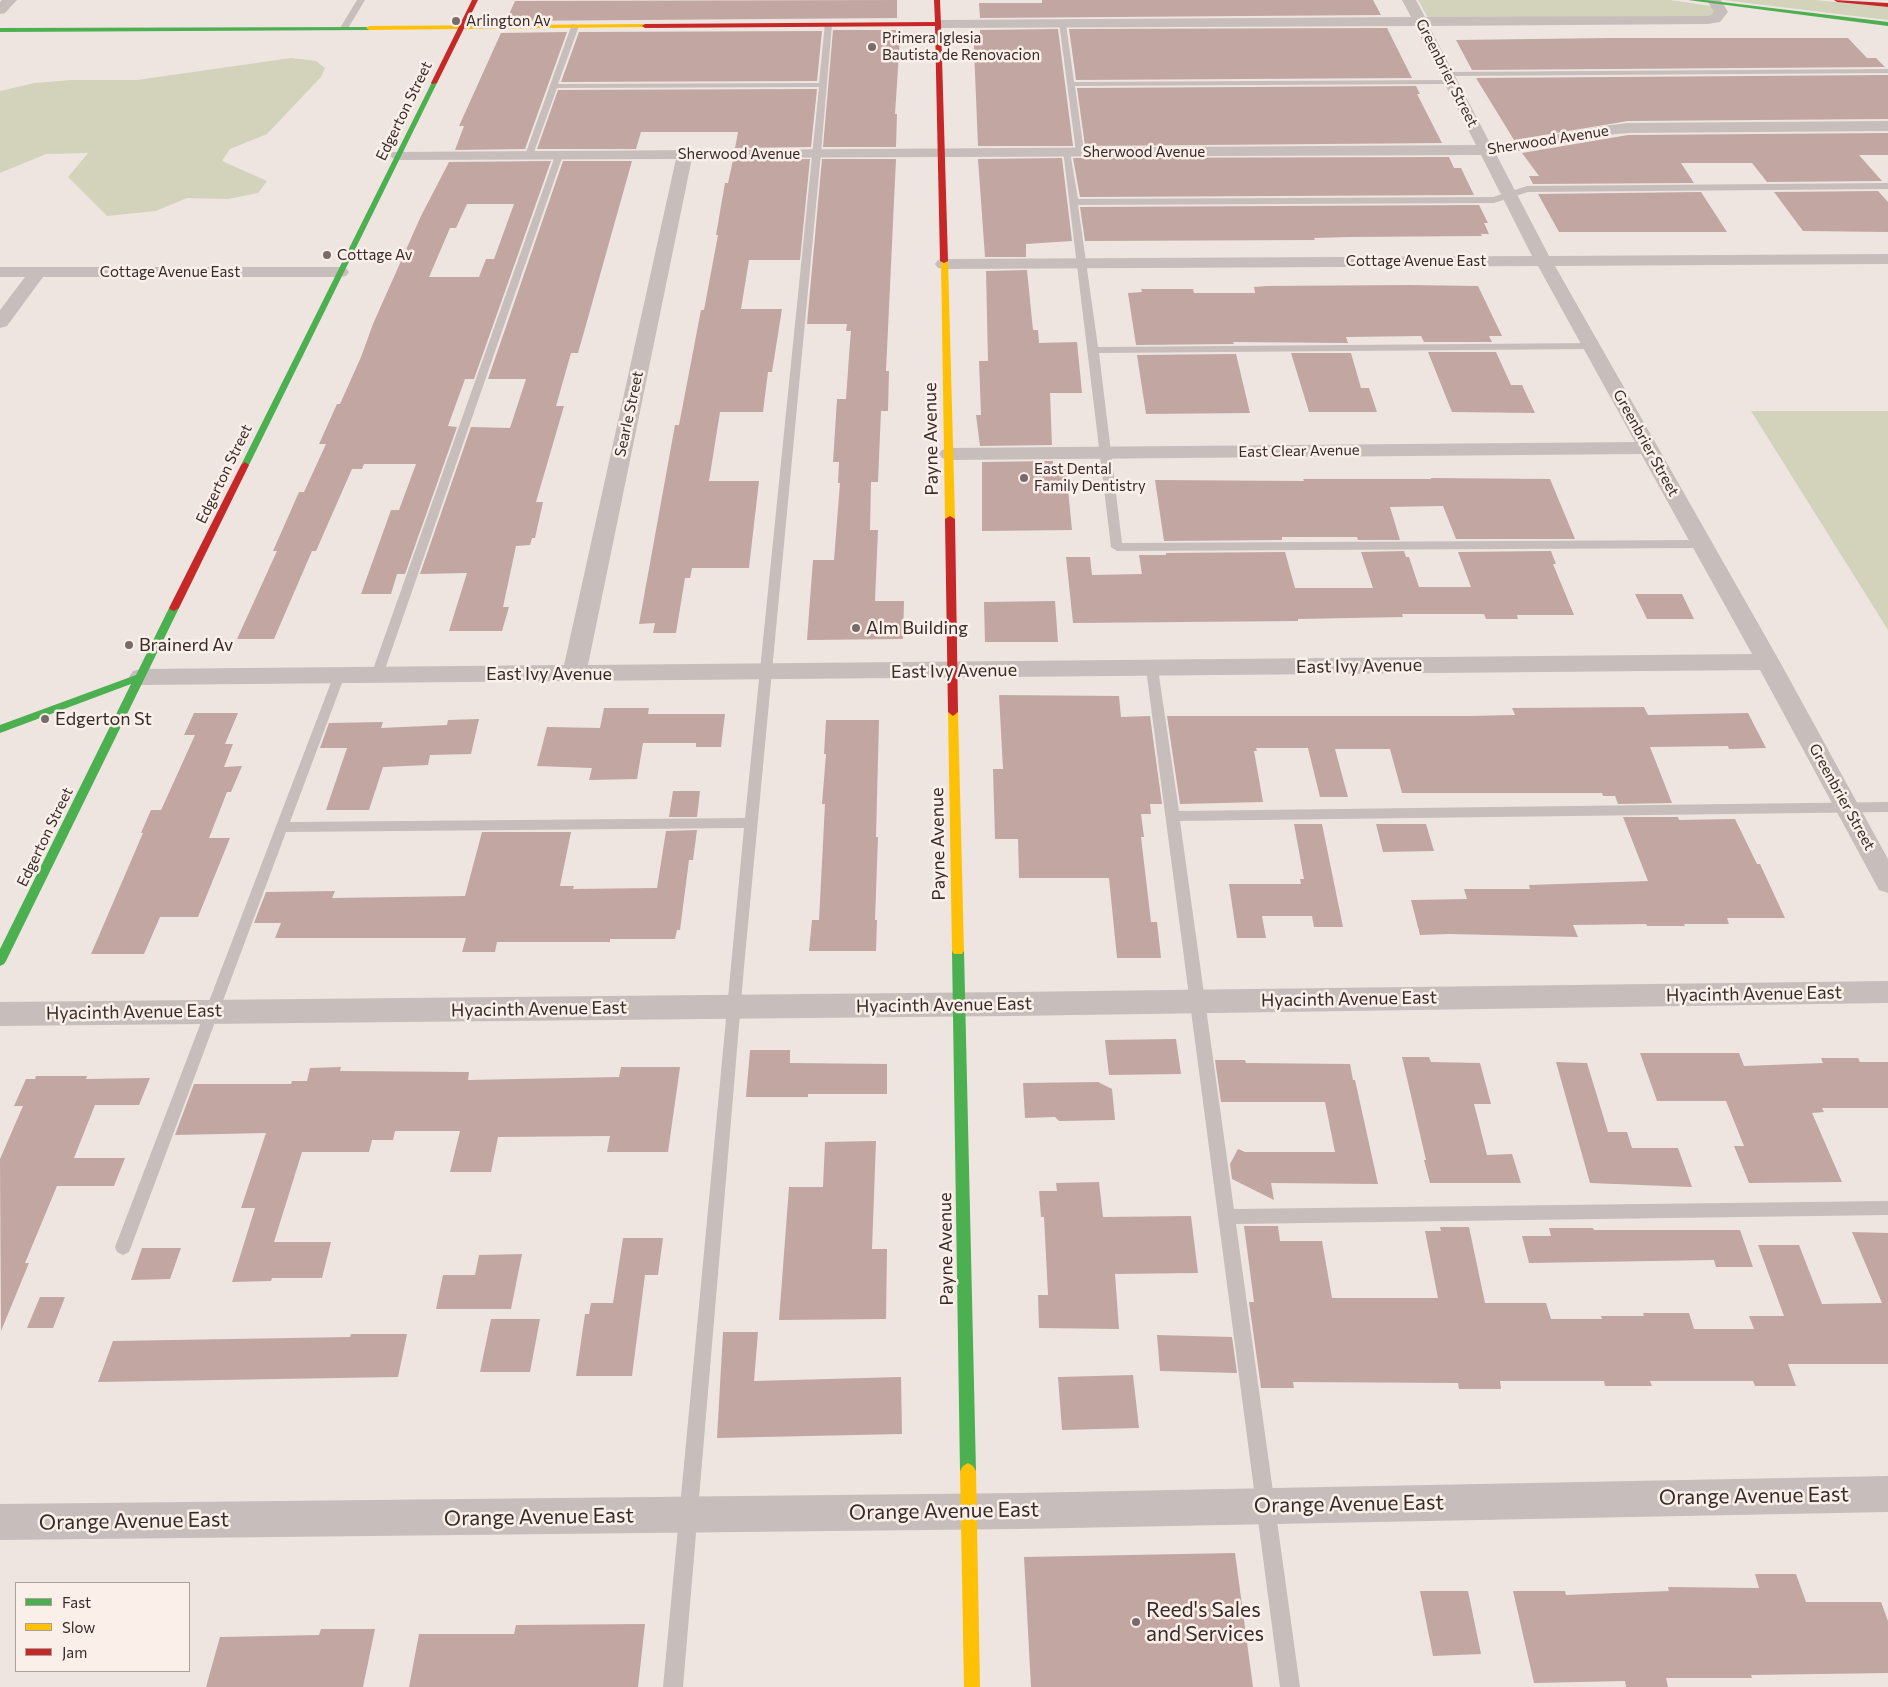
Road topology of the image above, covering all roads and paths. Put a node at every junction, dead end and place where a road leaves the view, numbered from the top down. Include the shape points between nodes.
1 (10, 0) edge
2 (361, 0) edge
3 (475, 0) edge
4 (937, 0) edge
5 (1409, 0) edge
6 (1691, 0) edge
7 (1834, 0) edge
8 (1715, 2) edge
9 (1888, 5) edge
10 (0, 10) edge
11 (1421, 22) junction
12 (938, 24) junction
13 (1062, 24) junction
14 (1888, 24) edge
15 (828, 25) junction
16 (575, 26) junction
17 (462, 27) junction
18 (344, 28) junction
19 (0, 30) edge
20 (1888, 71) edge
21 (1450, 78) junction
22 (1071, 84) junction
23 (823, 85) junction
24 (554, 86) junction
25 (1888, 126) edge
26 (1485, 150) junction
27 (1073, 152) junction
28 (817, 153) junction
29 (942, 153) junction
30 (559, 154) junction
31 (685, 154) junction
32 (398, 155) junction
33 (529, 155) junction
34 (1888, 186) edge
35 (1508, 194) junction
36 (1074, 202) junction
37 (1888, 259) edge
38 (1544, 260) junction
39 (944, 264) junction
40 (1083, 264) junction
41 (0, 272) edge
42 (38, 272) junction
43 (340, 272) junction
44 (0, 322) edge
45 (1593, 346) junction
46 (1094, 350) junction
47 (1648, 448) junction
48 (1106, 453) junction
49 (949, 454) junction
50 (1702, 544) junction
51 (1768, 662) junction
52 (1152, 669) junction
53 (952, 670) junction
54 (765, 672) junction
55 (574, 674) junction
56 (339, 675) junction
57 (377, 675) junction
58 (140, 677) junction
59 (0, 729) edge
60 (1888, 807) edge
61 (1848, 808) junction
62 (1172, 816) junction
63 (751, 822) junction
64 (281, 826) junction
65 (1888, 883) edge
66 (0, 961) edge
67 (1888, 992) edge
68 (1199, 1001) junction
69 (959, 1004) junction
70 (733, 1007) junction
71 (211, 1012) junction
72 (0, 1014) edge
73 (1888, 1208) edge
74 (1227, 1217) junction
75 (123, 1247) dead end
76 (1888, 1494) edge
77 (1265, 1506) junction
78 (969, 1511) junction
79 (690, 1515) junction
80 (2, 1527) edge
81 (673, 1687) edge
82 (972, 1687) edge
83 (1290, 1687) edge

1 - 10 street
2 - 18 lane
3 - 17 street, Edgerton Street
4 - 12 street, Payne Avenue
5 - 11 street, Greenbrier Street
6 - 8 street
7 - 9 street
8 - 11 street via 1722,10 1719,16 1707,20
8 - 14 street
11 - 13 street
11 - 21 street, Greenbrier Street
12 - 13 street
12 - 15 street
12 - 29 street, Payne Avenue
13 - 22 lane
15 - 16 street
15 - 23 lane
16 - 17 street
16 - 24 lane
17 - 18 street
17 - 32 street, Edgerton Street
18 - 19 street
20 - 21 lane
21 - 22 lane
21 - 26 street, Greenbrier Street
22 - 27 lane
23 - 24 lane
23 - 28 lane
24 - 33 lane
25 - 26 street, Sherwood Avenue via 1628,128 1528,146
26 - 27 street, Sherwood Avenue
26 - 35 street, Greenbrier Street
27 - 29 street, Sherwood Avenue
27 - 36 lane
28 - 29 street, Sherwood Avenue
28 - 31 street, Sherwood Avenue
28 - 54 lane
29 - 39 street, Payne Avenue
30 - 31 street, Sherwood Avenue
30 - 33 street, Sherwood Avenue
30 - 57 lane
31 - 55 street, Searle Street
32 - 33 street, Sherwood Avenue
32 - 43 street, Edgerton Street
34 - 35 lane via 1527,189
35 - 36 lane via 1494,200
35 - 38 street, Greenbrier Street
36 - 40 lane
37 - 38 street, Cottage Avenue East
38 - 40 street, Cottage Avenue East
38 - 45 street, Greenbrier Street
39 - 40 street, Cottage Avenue East
39 - 49 street, Payne Avenue
40 - 46 lane
41 - 42 street, Cottage Avenue East
42 - 43 street, Cottage Avenue East
42 - 44 street
43 - 58 street, Edgerton Street
45 - 46 lane
45 - 47 street, Greenbrier Street
46 - 48 lane
47 - 48 street, East Clear Avenue
47 - 50 street, Greenbrier Street
48 - 49 street, East Clear Avenue
48 - 50 lane via 1117,547
49 - 53 street, Payne Avenue
50 - 51 street, Greenbrier Street
51 - 52 street, East Ivy Avenue
51 - 61 street, Greenbrier Street
52 - 53 street, East Ivy Avenue
52 - 62 lane
53 - 54 street, East Ivy Avenue
53 - 69 street, Payne Avenue
54 - 55 street, East Ivy Avenue
54 - 63 lane
55 - 57 street, East Ivy Avenue
56 - 57 street, East Ivy Avenue
56 - 58 street, East Ivy Avenue
56 - 64 lane
58 - 59 street
58 - 66 street, Edgerton Street
60 - 61 lane
61 - 62 lane
61 - 65 street, Greenbrier Street
62 - 68 lane
63 - 64 lane
63 - 70 lane
64 - 71 lane
67 - 68 street, Hyacinth Avenue East
68 - 69 street, Hyacinth Avenue East
68 - 74 lane
69 - 70 street, Hyacinth Avenue East
69 - 78 street, Payne Avenue
70 - 71 street, Hyacinth Avenue East
70 - 79 lane
71 - 72 street, Hyacinth Avenue East
71 - 75 lane
73 - 74 lane
74 - 77 lane
76 - 77 street, Orange Avenue East
77 - 78 street, Orange Avenue East
77 - 83 lane
78 - 79 street, Orange Avenue East
78 - 82 street, Payne Avenue
79 - 80 street, Orange Avenue East
79 - 81 lane

